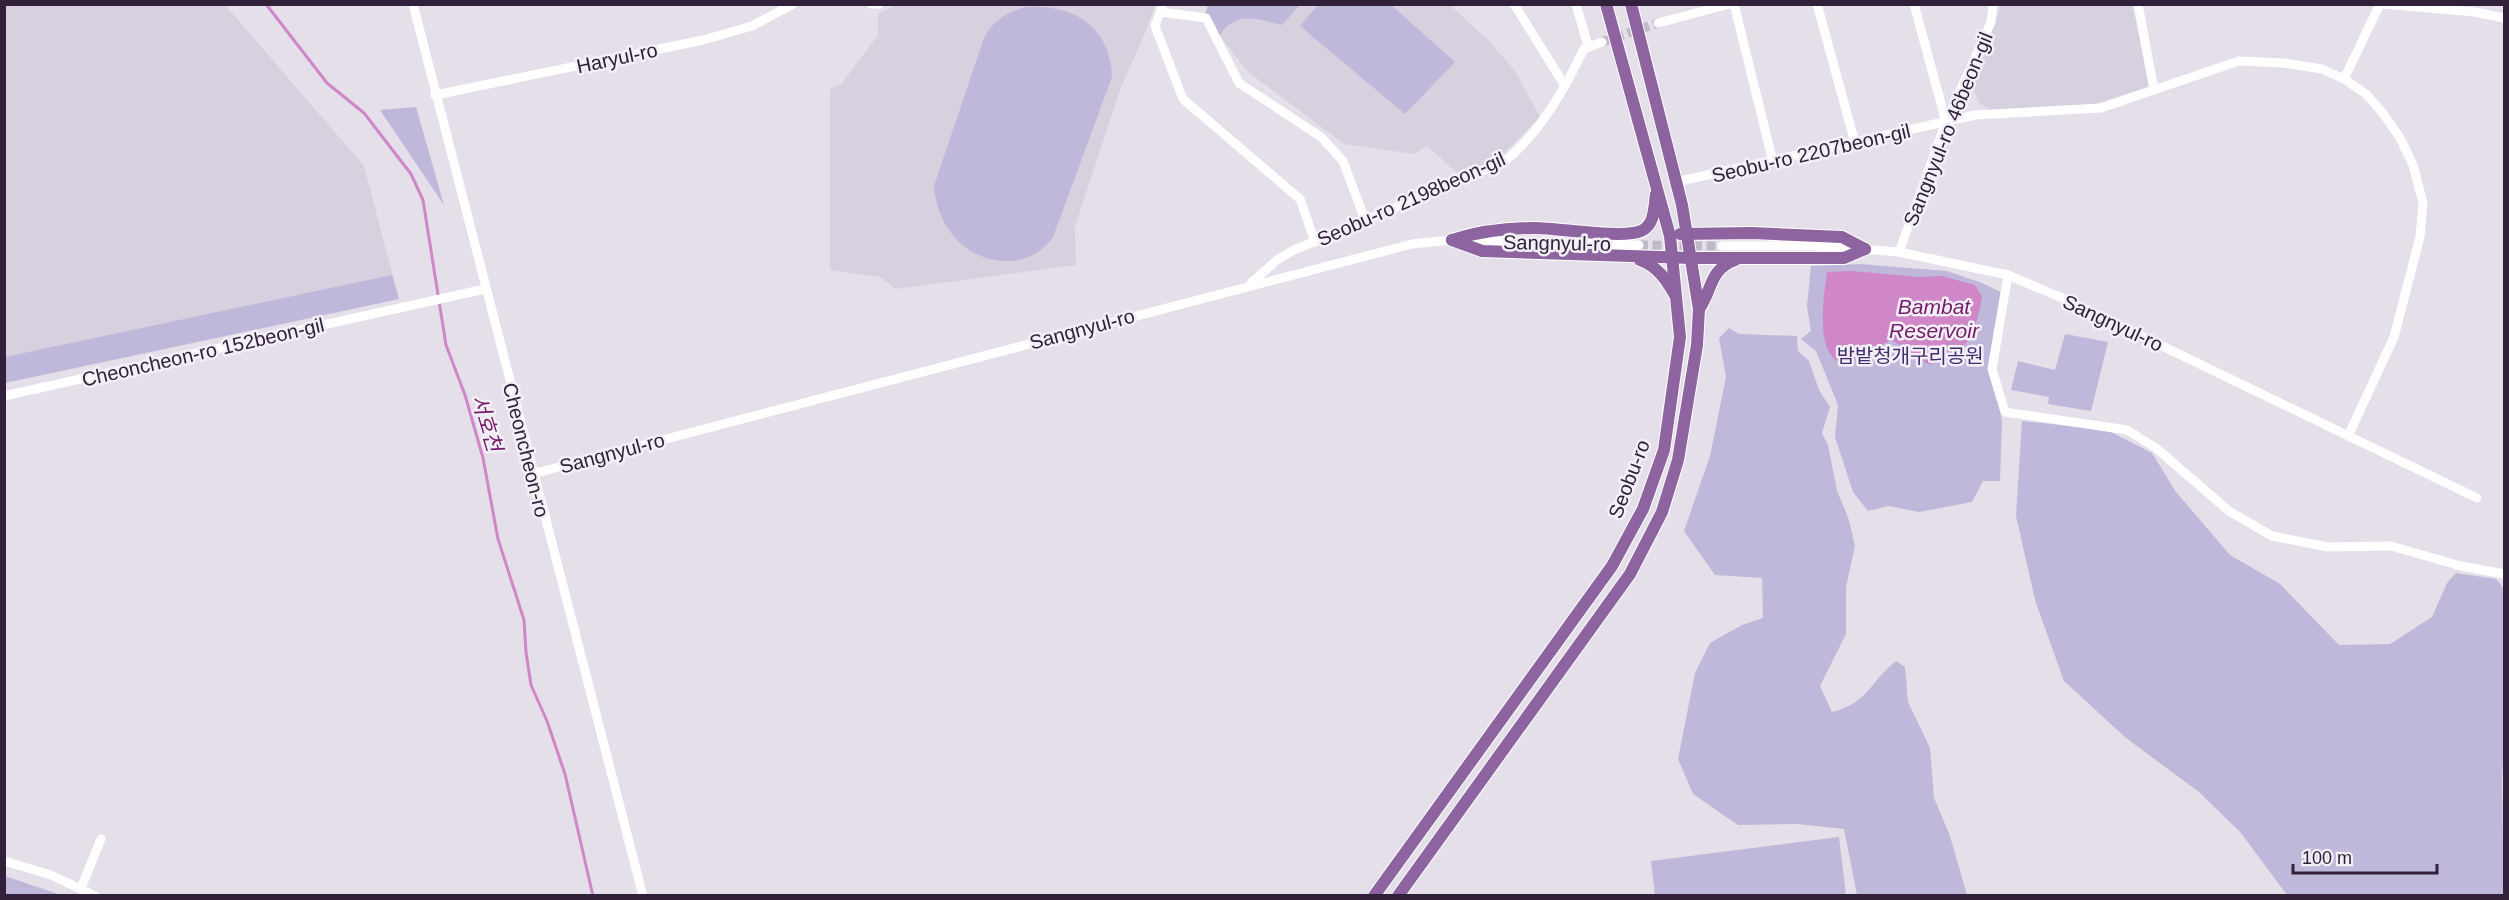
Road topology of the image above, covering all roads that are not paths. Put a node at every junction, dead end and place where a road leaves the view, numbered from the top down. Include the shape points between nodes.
1 (413, 4) edge
2 (793, 4) edge
3 (871, 4) edge
4 (879, 4) edge
5 (1514, 4) edge
6 (1576, 4) edge
7 (1606, 4) edge
8 (1631, 4) edge
9 (1732, 4) edge
10 (1817, 4) edge
11 (1914, 4) edge
12 (1993, 4) edge
13 (2138, 4) edge
14 (2382, 4) edge
15 (1161, 8) edge
16 (2475, 8) edge
17 (2505, 18) edge
18 (1658, 23) tunnel mouth
19 (1602, 42) tunnel mouth
20 (1588, 46) junction
21 (2344, 79) junction
22 (1565, 86) junction
23 (2154, 90) junction
24 (435, 95) junction
25 (1946, 122) junction
26 (1855, 143) junction
27 (1773, 162) junction
28 (1676, 182) junction
29 (1657, 187) junction
30 (1365, 220) junction
31 (1687, 233) junction
32 (1670, 236) junction
33 (1452, 240) junction
34 (1315, 242) junction
35 (1639, 244) tunnel mouth
36 (1722, 246) tunnel mouth
37 (1865, 249) junction
38 (1899, 252) junction
39 (1634, 257) junction
40 (1674, 258) junction
41 (1691, 258) junction
42 (1742, 258) junction
43 (2008, 275) junction
44 (1247, 286) junction
45 (485, 289) junction
46 (1678, 300) junction
47 (1699, 309) junction
48 (4, 396) edge
49 (2349, 434) junction
50 (532, 474) junction
51 (2477, 498) dead end
52 (2505, 574) edge
53 (101, 839) dead end
54 (4, 861) edge
55 (81, 888) junction
56 (95, 896) edge
57 (643, 896) edge
58 (1374, 896) edge
59 (1398, 896) edge

1 - 24 street, Cheoncheon-ro
2 - 24 street, Haryul-ro via 752,26 703,40
3 - 4 street
5 - 22 street
6 - 20 street
7 - 29 main road, Seobu-ro
8 - 28 main road, Seobu-ro
9 - 18 street
9 - 27 street
10 - 26 street
11 - 25 street
12 - 25 street, Sangnyul-ro 46beon-gil via 1991,22
13 - 23 street
14 - 16 street
14 - 21 street
15 - 30 street via 1206,18 1239,83 1321,137 1343,161
15 - 34 street via 1155,26 1183,99 1300,199
16 - 17 street
19 - 20 street
20 - 22 street, Seobu-ro 2198beon-gil
21 - 23 street, Seobu-ro 2207beon-gil via 2322,69 2240,61
21 - 49 street, Seobu-ro 2207beon-gil via 2366,94 2400,138 2413,165 2423,203 2420,237 2394,337
22 - 30 street, Seobu-ro 2198beon-gil via 1540,125 1504,162
23 - 25 street, Seobu-ro 2207beon-gil via 2101,108 1976,115
24 - 45 street, Cheoncheon-ro
25 - 26 street, Seobu-ro 2207beon-gil
25 - 38 street, Sangnyul-ro 46beon-gil
26 - 27 street, Seobu-ro 2207beon-gil
27 - 28 street, Seobu-ro 2207beon-gil
28 - 31 main road, Seobu-ro
29 - 32 main road, Seobu-ro
29 - 33 main road via 1652,220 1643,231 1627,234 1535,228 1481,231
30 - 34 street, Seobu-ro 2198beon-gil
31 - 32 main road
31 - 37 main road via 1842,237
31 - 41 main road, Seobu-ro
32 - 40 main road, Seobu-ro
33 - 35 street, Sangnyul-ro
33 - 39 main road via 1482,251
33 - 44 street, Sangnyul-ro via 1412,244
34 - 44 street, Seobu-ro 2198beon-gil via 1277,260
36 - 37 street, Sangnyul-ro
37 - 38 street, Sangnyul-ro
37 - 42 main road via 1844,258
38 - 43 street, Sangnyul-ro
39 - 40 main road
39 - 46 main road via 1653,265
40 - 41 main road
40 - 46 main road, Seobu-ro
41 - 42 main road
41 - 47 main road, Seobu-ro
42 - 47 main road via 1724,264 1712,277 1708,295
43 - 49 street, Sangnyul-ro
43 - 52 street via 1992,369 2006,412 2127,430 2156,448 2229,511 2272,536 2328,547 2391,546
44 - 50 street, Sangnyul-ro
45 - 48 street, Cheoncheon-ro 152beon-gil
45 - 50 street, Cheoncheon-ro
46 - 58 main road, Seobu-ro via 1680,336 1664,450 1643,509 1612,566
47 - 59 main road, Seobu-ro via 1678,460 1662,512 1630,574
49 - 51 street, Sangnyul-ro
50 - 57 street, Cheoncheon-ro
53 - 55 street
54 - 55 street
55 - 56 street

